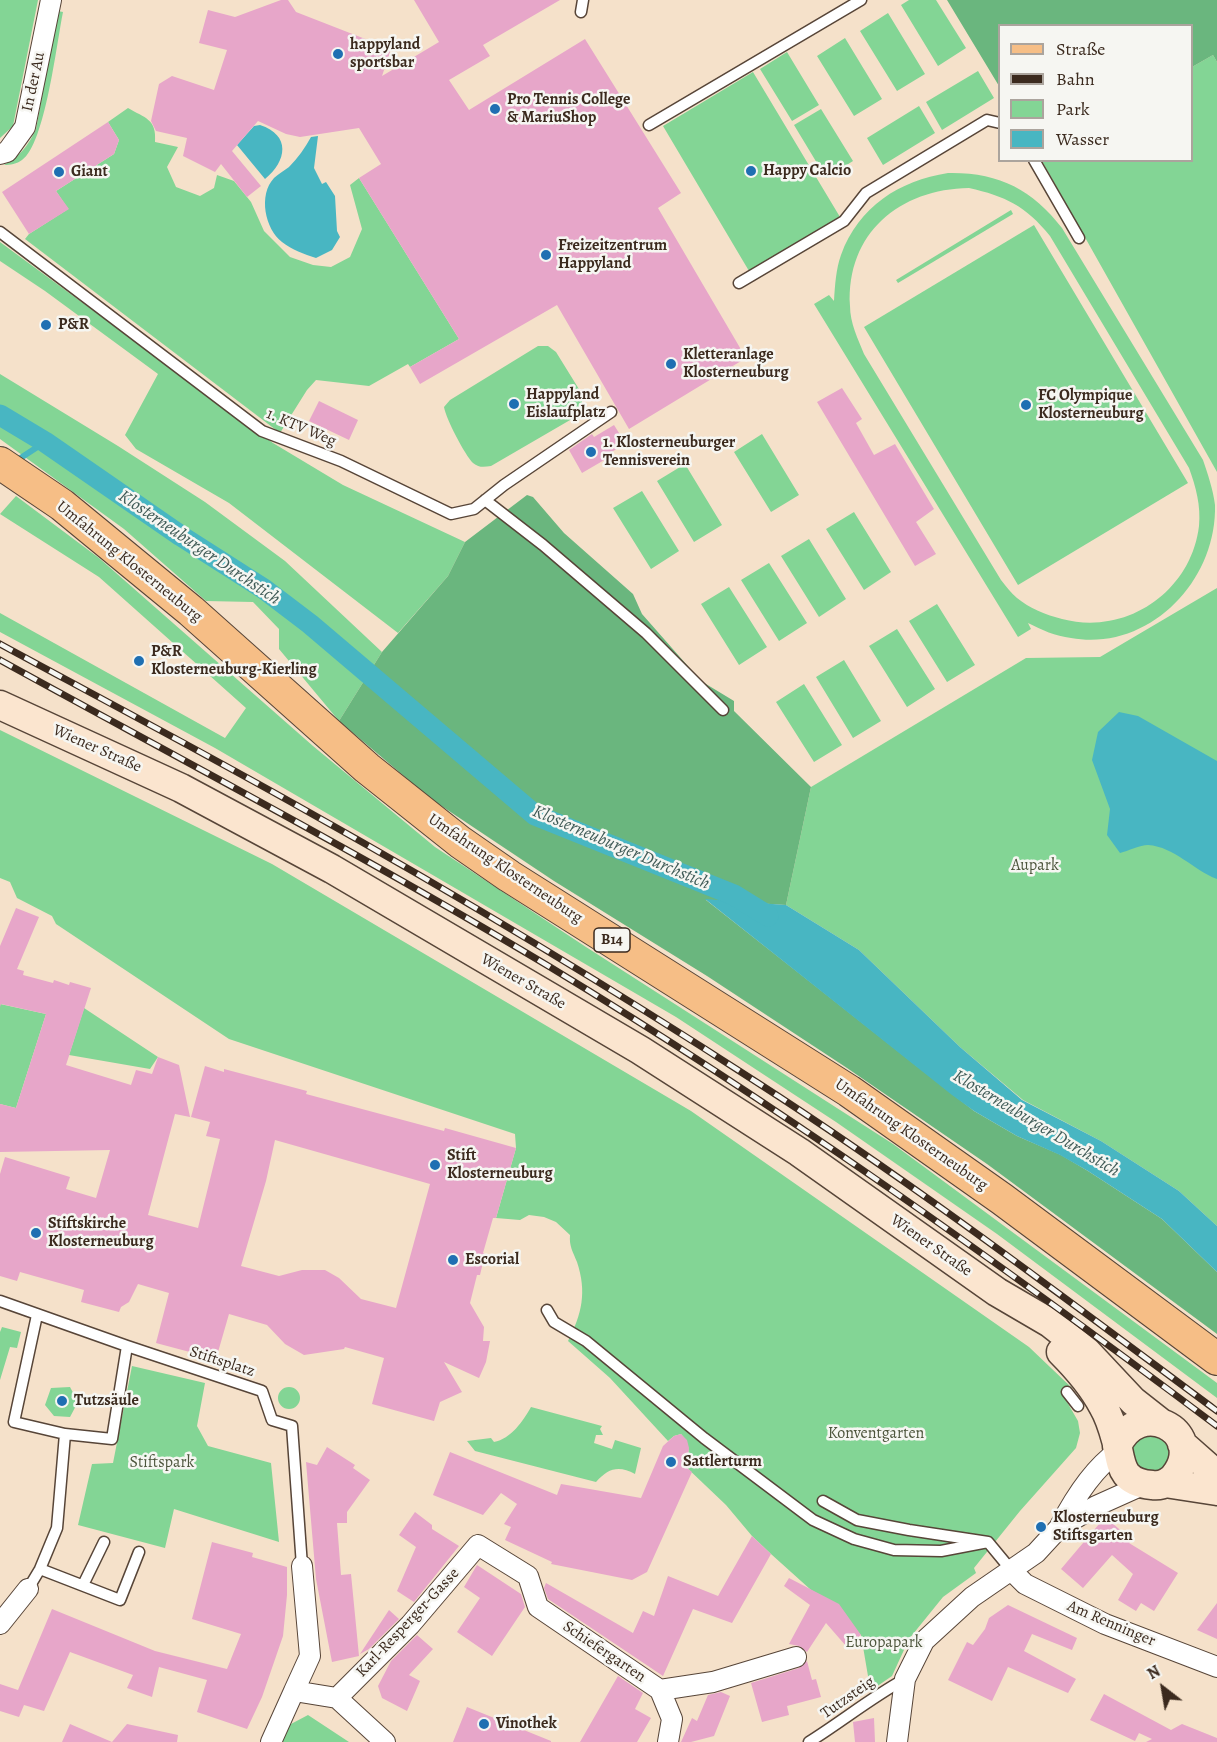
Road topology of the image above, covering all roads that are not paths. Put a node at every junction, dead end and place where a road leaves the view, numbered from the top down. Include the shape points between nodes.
1 (51, 0) edge
2 (584, 0) edge
3 (861, 0) edge
4 (581, 12) dead end
5 (998, 123) edge
6 (649, 125) dead end
7 (0, 154) edge
8 (1035, 162) edge
9 (0, 232) edge
10 (1079, 238) dead end
11 (739, 283) dead end
12 (611, 412) dead end
13 (0, 463) edge
14 (485, 500) junction
15 (0, 705) edge
16 (723, 710) dead end
17 (0, 1300) edge
18 (1019, 1307) junction
19 (547, 1310) dead end
20 (37, 1315) junction
21 (127, 1346) junction
22 (1217, 1359) edge
23 (1067, 1392) dead end
24 (1078, 1406) dead end
25 (1161, 1423) junction
26 (65, 1434) junction
27 (1182, 1444) junction
28 (1117, 1449) junction
29 (1217, 1475) edge
30 (1155, 1484) junction
31 (1217, 1491) edge
32 (823, 1501) dead end
33 (1059, 1528) junction
34 (104, 1542) dead end
35 (988, 1542) junction
36 (478, 1545) joint
37 (139, 1552) dead end
38 (302, 1566) joint
39 (40, 1569) junction
40 (1012, 1571) junction
41 (83, 1585) junction
42 (28, 1589) joint
43 (0, 1624) edge
44 (796, 1657) dead end
45 (1217, 1667) edge
46 (905, 1679) junction
47 (660, 1690) junction
48 (294, 1691) junction
49 (337, 1698) junction
50 (271, 1742) edge
51 (384, 1742) edge
52 (668, 1742) edge
53 (809, 1742) edge
54 (897, 1742) edge

1 - 7 street, In der Au via 25,128 7,152
2 - 4 lane
3 - 6 lane
5 - 11 lane via 987,120 866,193 844,221
8 - 10 lane
9 - 14 lane, 1. KTV Weg via 262,431 341,461 451,514 474,509
12 - 14 lane, 1. KTV Weg
13 - 22 main road, Umfahrung Klosterneuburg / B14 via 62,505 191,611 367,768 460,842 849,1091
14 - 16 lane via 646,633
15 - 18 street, Wiener Straße via 181,788 332,869 619,1038 799,1152
17 - 20 lane, Stiftsplatz
18 - 25 street, Wiener Straße via 1050,1323 1087,1352 1133,1401
18 - 28 street, Wiener Straße via 1083,1374 1104,1407
19 - 35 lane via 554,1322 586,1341 704,1438 813,1520 854,1539 894,1550 940,1551
20 - 21 lane, Stiftsplatz
20 - 26 lane via 14,1422
21 - 26 lane via 112,1439
21 - 38 lane, Stiftsplatz via 262,1391 272,1420 292,1426
23 - 24 lane
25 - 27 street, Wiener Straße via 1175,1431
25 - 28 street via 1147,1421 1134,1425
26 - 39 lane via 57,1528
27 - 29 street, Wiener Straße
27 - 30 street via 1179,1470
28 - 30 street, Wiener Straße via 1126,1474 1136,1481
28 - 33 street via 1082,1490
30 - 31 street, Wiener Straße
30 - 33 street via 1096,1506
32 - 35 lane via 857,1520
33 - 40 street
34 - 41 lane
35 - 40 lane
36 - 47 street, Schiefergarten via 528,1576 538,1607
36 - 49 street, Karl-Resperger-Gasse via 410,1625
37 - 41 lane via 120,1600
38 - 48 street via 310,1656
39 - 41 lane
39 - 42 lane
40 - 45 street, Am Renninger via 1025,1584 1105,1624
40 - 46 street via 972,1597 924,1641
42 - 43 street
44 - 47 street, Schiefergarten via 713,1682
46 - 53 lane, Tutzsteig
46 - 54 street
47 - 52 street via 672,1719
48 - 49 street
48 - 50 street
49 - 51 street

